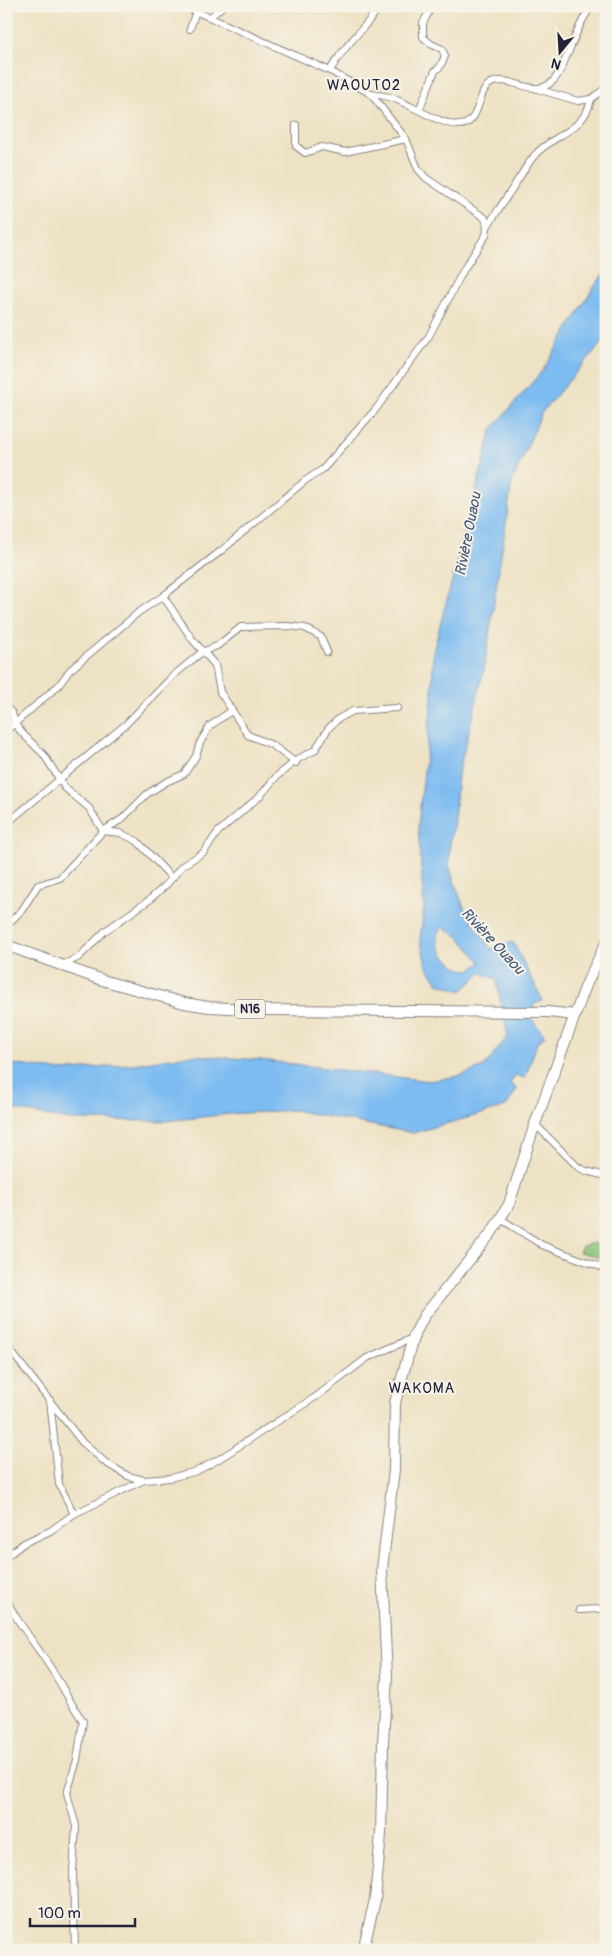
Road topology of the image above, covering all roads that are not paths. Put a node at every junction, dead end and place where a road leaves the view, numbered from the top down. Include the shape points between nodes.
1 (184, 6) edge
2 (223, 6) edge
3 (288, 6) edge
4 (306, 6) edge
5 (380, 6) edge
6 (432, 6) edge
7 (591, 6) edge
8 (198, 9) edge
9 (210, 17) junction
10 (190, 30) dead end
11 (330, 71) junction
12 (606, 88) edge
13 (543, 89) junction
14 (371, 94) junction
15 (591, 99) junction
16 (419, 110) junction
17 (296, 125) dead end
18 (406, 138) junction
19 (487, 227) junction
20 (163, 596) junction
21 (202, 652) junction
22 (327, 652) dead end
23 (6, 707) edge
24 (397, 708) dead end
25 (231, 711) junction
26 (15, 724) junction
27 (6, 732) edge
28 (296, 763) junction
29 (58, 779) junction
30 (6, 824) edge
31 (104, 831) junction
32 (172, 878) junction
33 (6, 926) edge
34 (606, 943) edge
35 (6, 945) edge
36 (61, 966) junction
37 (575, 1015) junction
38 (535, 1124) junction
39 (606, 1176) edge
40 (501, 1219) junction
41 (606, 1269) edge
42 (413, 1338) junction
43 (6, 1345) edge
44 (50, 1400) junction
45 (144, 1480) junction
46 (74, 1514) junction
47 (6, 1557) edge
48 (6, 1600) edge
49 (606, 1605) edge
50 (579, 1610) dead end
51 (75, 1950) edge
52 (363, 1950) edge

1 - 8 street
2 - 9 street
3 - 4 street
5 - 11 street via 335,60
6 - 16 street via 423,23 423,37 442,49 445,56 435,71
7 - 13 street via 581,21 559,73
8 - 9 street
8 - 10 street
9 - 11 street
11 - 14 street
12 - 15 street
13 - 15 street via 578,100
13 - 16 street via 492,82 466,124 442,121
14 - 16 street via 395,99
14 - 18 street
15 - 19 street via 589,110 574,129 535,154
17 - 18 street via 296,146 305,153 322,147 345,152
18 - 19 street via 418,169 426,178 485,218
19 - 20 street via 486,235 429,336 376,409 324,469 306,480
20 - 21 street
20 - 26 street via 70,670 59,685
21 - 22 street via 217,646 241,627 288,626 305,628 321,637
21 - 25 street via 215,665 220,692
21 - 29 street via 174,675 126,724
23 - 26 street
24 - 28 street via 353,711 338,719 315,750
25 - 28 street via 248,735 272,745
25 - 31 street via 210,726 184,774 147,794 122,819
26 - 27 street
26 - 29 street via 44,755
28 - 32 street via 276,777 260,796 218,832 204,852 182,866
29 - 30 street
29 - 31 street via 89,808
31 - 32 street via 120,833 136,841
31 - 33 street via 60,878 38,885 22,910
32 - 36 street via 148,901 105,931 80,958
34 - 37 main road
35 - 36 main road, N16
36 - 37 main road, N16 via 165,998 208,1007
37 - 38 main road
38 - 39 street via 578,1167
38 - 40 main road
40 - 41 street via 542,1245
40 - 42 main road via 434,1300
42 - 45 street via 367,1358 317,1396 219,1459 196,1471
42 - 52 main road via 396,1403 394,1470 382,1569 387,1677 381,1837 375,1900
43 - 44 street
44 - 45 street via 82,1442 106,1463 128,1476
44 - 46 street via 59,1484
45 - 46 street
46 - 47 street
48 - 51 street via 83,1721 67,1794 76,1826 73,1872
49 - 50 street via 600,1609

